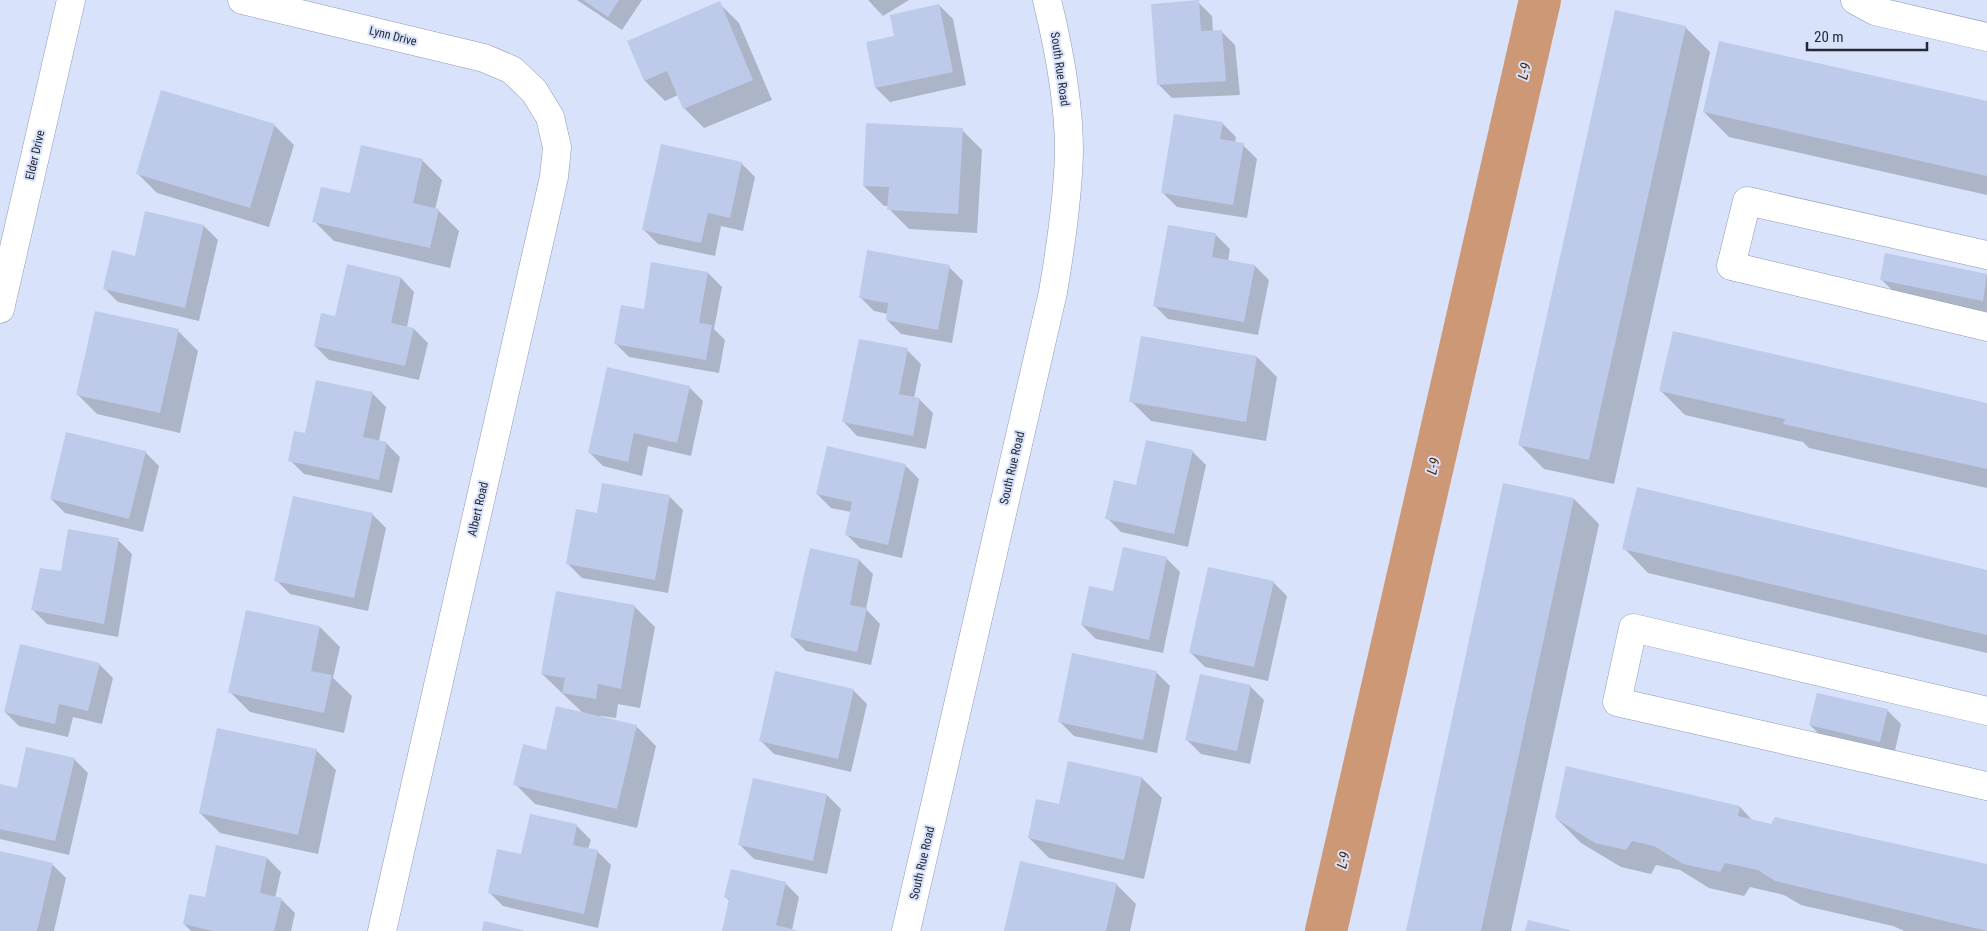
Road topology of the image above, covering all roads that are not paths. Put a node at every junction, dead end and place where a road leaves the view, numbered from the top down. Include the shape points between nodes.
1 (71, 0) edge
2 (242, 0) edge
3 (1047, 0) edge
4 (1855, 0) edge
5 (1987, 37) edge
6 (534, 91) joint
7 (1987, 254) edge
8 (0, 309) edge
9 (1987, 327) edge
10 (1987, 711) edge
11 (1987, 786) edge
12 (382, 931) edge
13 (906, 931) edge

1 - 8 street, Elder Drive
2 - 6 street, Lynn Drive via 484,58 512,70
3 - 13 street, South Rue Road via 1057,39 1065,95 1068,151 1063,236 1053,292
4 - 5 street via 1875,12
6 - 12 street, Albert Road via 550,117 557,147 554,177
7 - 9 street via 1747,200 1731,266
10 - 11 street via 1633,628 1618,702

